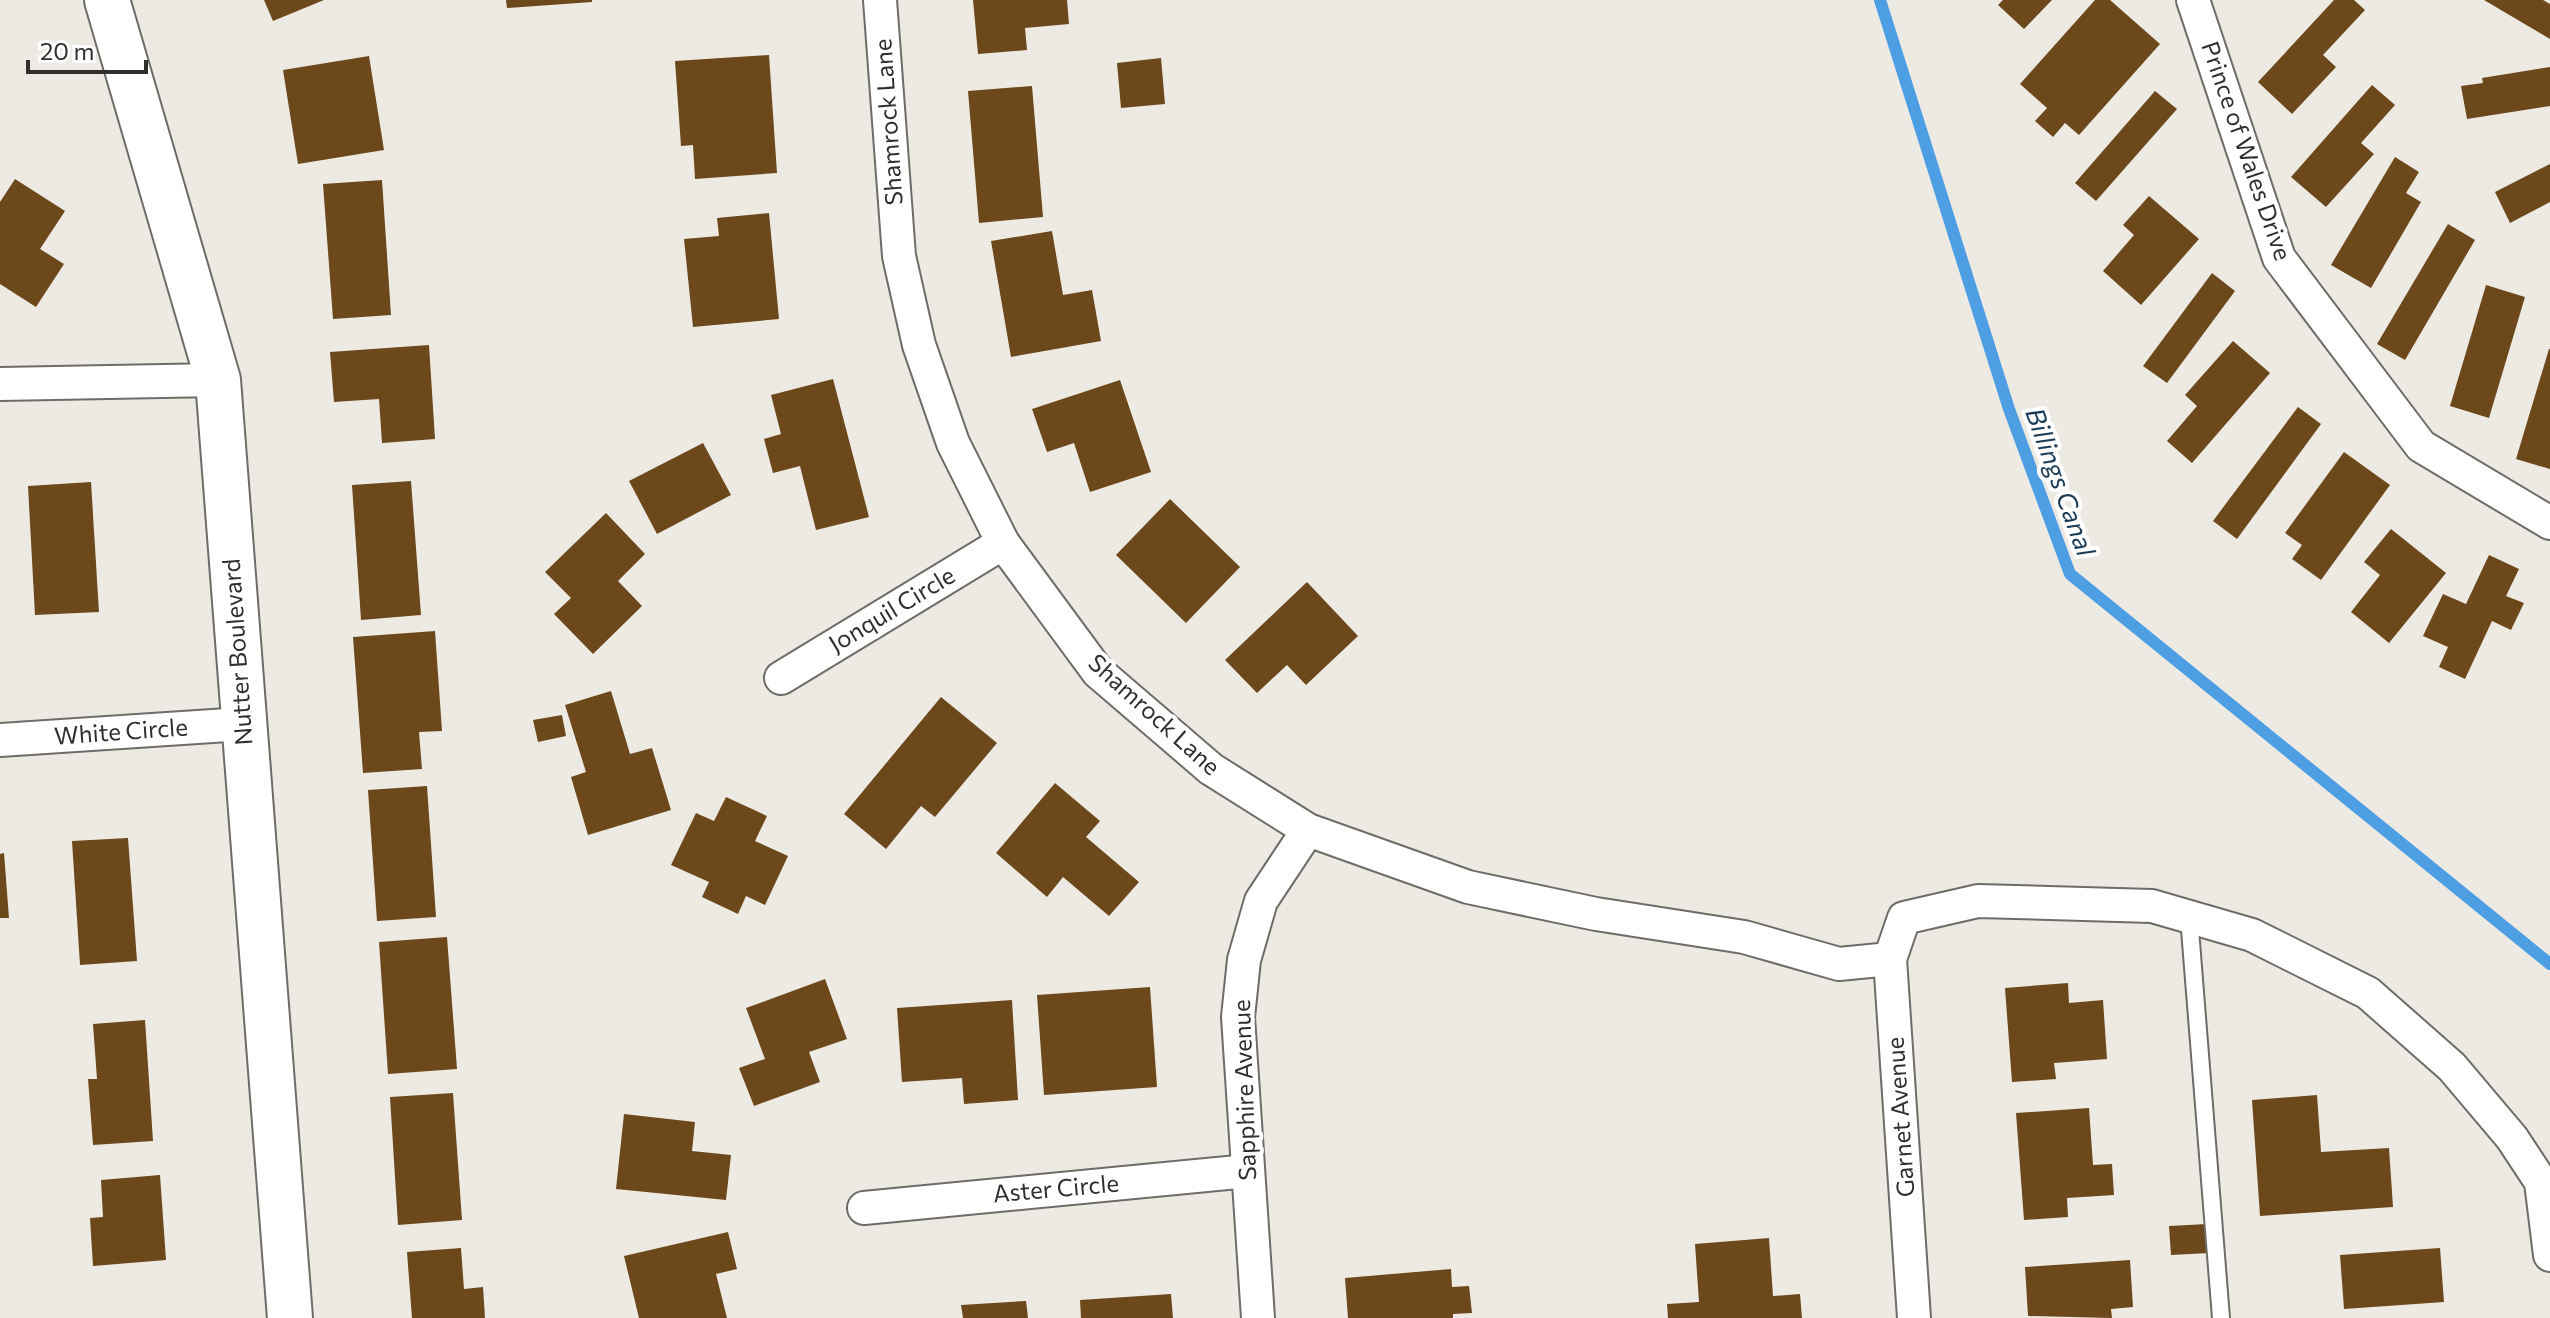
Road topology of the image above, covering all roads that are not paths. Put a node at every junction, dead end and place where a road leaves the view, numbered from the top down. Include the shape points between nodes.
1 (107, 0) edge
2 (880, 0) edge
3 (2193, 0) edge
4 (218, 380) junction
5 (0, 384) edge
6 (2550, 523) edge
7 (1003, 543) junction
8 (781, 678) dead end
9 (243, 724) junction
10 (0, 740) edge
11 (1308, 830) junction
12 (2189, 917) junction
13 (1890, 959) junction
14 (1248, 1171) junction
15 (864, 1208) dead end
16 (2550, 1255) edge
17 (290, 1318) edge
18 (1258, 1318) edge
19 (1914, 1318) edge
20 (2221, 1318) edge

1 - 4 street, Nutter Boulevard
2 - 7 street, Shamrock Lane via 899,256 919,345 953,443
3 - 6 street, Prince of Wales Drive via 2279,258 2421,446
4 - 5 street
4 - 9 street, Nutter Boulevard
7 - 8 street, Jonquil Circle
7 - 11 street, Shamrock Lane via 1098,672 1211,769
9 - 10 street, White Circle
9 - 17 street, Nutter Boulevard
11 - 13 street, Shamrock Lane via 1468,887 1744,937 1839,964
11 - 14 street, Sapphire Avenue via 1261,901 1244,960 1238,1017
12 - 13 street, Garnet Avenue via 2152,906 1978,901 1904,918
12 - 16 street via 2252,935 2368,993 2452,1067 2541,1182
12 - 20 lane
13 - 19 street, Garnet Avenue
14 - 15 street, Aster Circle
14 - 18 street, Sapphire Avenue

